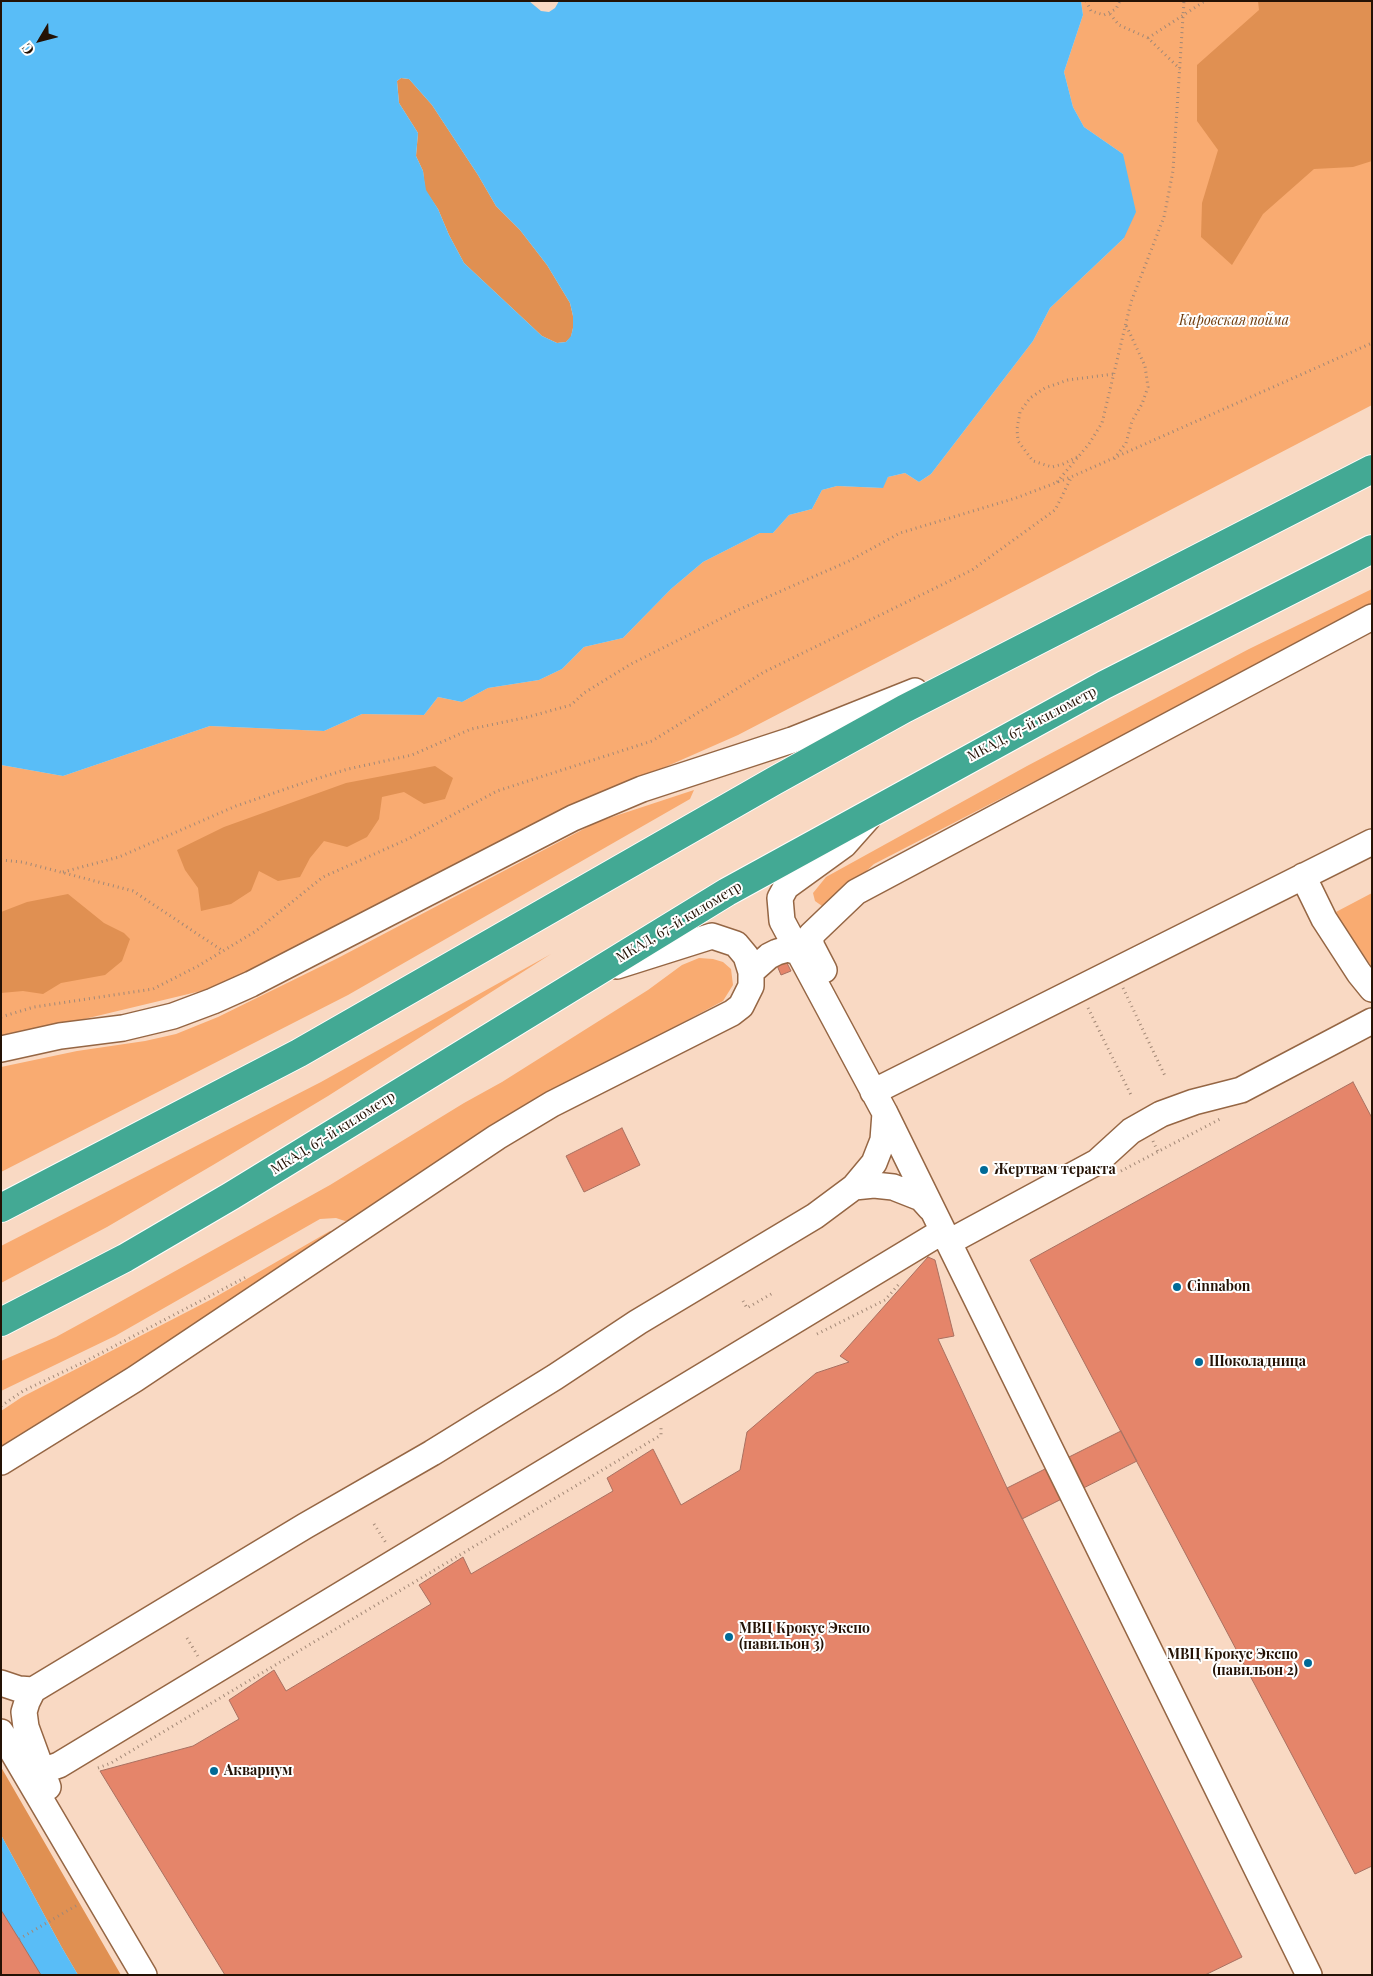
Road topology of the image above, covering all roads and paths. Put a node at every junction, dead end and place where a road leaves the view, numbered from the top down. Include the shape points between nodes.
1 (1086, 1) edge
2 (1120, 1) edge
3 (1184, 1) edge
4 (1205, 1) edge
5 (1110, 14) junction
6 (1184, 17) junction
7 (1148, 38) junction
8 (1180, 69) junction
9 (1126, 325) junction
10 (1372, 343) edge
11 (1114, 374) junction
12 (1081, 454) junction
13 (1114, 459) junction
14 (1372, 470) edge
15 (1071, 477) junction
16 (1056, 483) junction
17 (1372, 549) edge
18 (1372, 617) edge
19 (1046, 636) junction
20 (878, 806) junction
21 (1372, 842) edge
22 (1, 860) edge
23 (812, 867) junction
24 (63, 872) junction
25 (1303, 876) junction
26 (816, 929) junction
27 (223, 951) junction
28 (797, 952) junction
29 (752, 972) junction
30 (593, 974) junction
31 (1120, 982) dead end
32 (1372, 989) edge
33 (1083, 999) dead end
34 (1, 1017) edge
35 (1372, 1021) edge
36 (1, 1049) edge
37 (860, 1070) junction
38 (1166, 1078) dead end
39 (1131, 1095) dead end
40 (879, 1103) junction
41 (1228, 1115) dead end
42 (1115, 1174) dead end
43 (854, 1187) junction
44 (1, 1208) edge
45 (942, 1229) junction
46 (254, 1272) dead end
47 (905, 1278) dead end
48 (773, 1293) dead end
49 (743, 1301) dead end
50 (1, 1322) edge
51 (812, 1337) dead end
52 (1, 1406) edge
53 (662, 1418) dead end
54 (1, 1462) edge
55 (1, 1683) edge
56 (33, 1690) junction
57 (1, 1732) edge
58 (92, 1770) dead end
59 (42, 1772) junction
60 (71, 1852) junction
61 (80, 1904) dead end
62 (20, 1940) dead end
63 (144, 1975) edge
64 (1309, 1975) edge

1 - 5 path via 1091,11
2 - 5 path
3 - 6 path
4 - 6 path
5 - 7 path via 1119,25
6 - 7 path
6 - 8 path
7 - 8 path
8 - 9 path via 1173,171 1164,216 1131,302
9 - 11 path
9 - 13 path via 1145,366 1148,387 1126,443
10 - 13 path
11 - 12 path via 1102,423
11 - 12 path via 1068,380 1045,388 1030,398 1020,412 1018,441 1033,461 1052,467
12 - 16 path
13 - 15 path
14 - 19 highway
15 - 16 path
15 - 27 path via 1055,510 972,570 764,672 652,741 497,791 408,839 323,877 256,931
16 - 24 path via 900,533 849,561 746,606 631,664 584,693 571,705 471,729 412,755 306,782 236,806 119,858
17 - 20 highway, МКАД, 67-й километр via 1104,685
18 - 26 street via 856,892
19 - 36 street via 876,708 792,740 642,789 573,818 213,1001 173,1016 123,1028 60,1036
19 - 44 highway via 783,776 299,1053
20 - 23 street via 844,845
20 - 30 highway, МКАД, 67-й километр via 727,892
21 - 25 street
22 - 24 path
23 - 26 street via 795,894 794,903 800,921 811,930
23 - 28 street via 786,887 780,898 782,921
24 - 27 path via 133,891
25 - 32 street via 1324,919
25 - 40 street
26 - 37 street via 811,945 856,1034
27 - 34 path via 153,989 34,1007
28 - 29 street via 788,949 778,952
28 - 37 street
29 - 30 street via 746,956 736,944 712,936
29 - 54 street via 747,997 732,1013 552,1104 497,1137 135,1379
30 - 50 highway, МКАД, 67-й километр via 231,1196 125,1258
31 - 38 path
33 - 39 path
35 - 45 street via 1241,1090 1161,1114 1131,1131 1097,1162
37 - 40 street
40 - 43 street via 883,1140 874,1163
40 - 45 street
41 - 42 path
43 - 45 street via 874,1185 908,1191 921,1198
43 - 56 street via 815,1216 638,1322 432,1453
45 - 59 street via 59,1765
45 - 64 street
46 - 52 path via 23,1391
47 - 51 path via 885,1300
48 - 49 path via 747,1308
53 - 58 path via 660,1435 111,1763
55 - 56 street
56 - 59 street via 27,1702 25,1720
57 - 60 street
59 - 60 street via 68,1831
60 - 63 street
61 - 62 path

